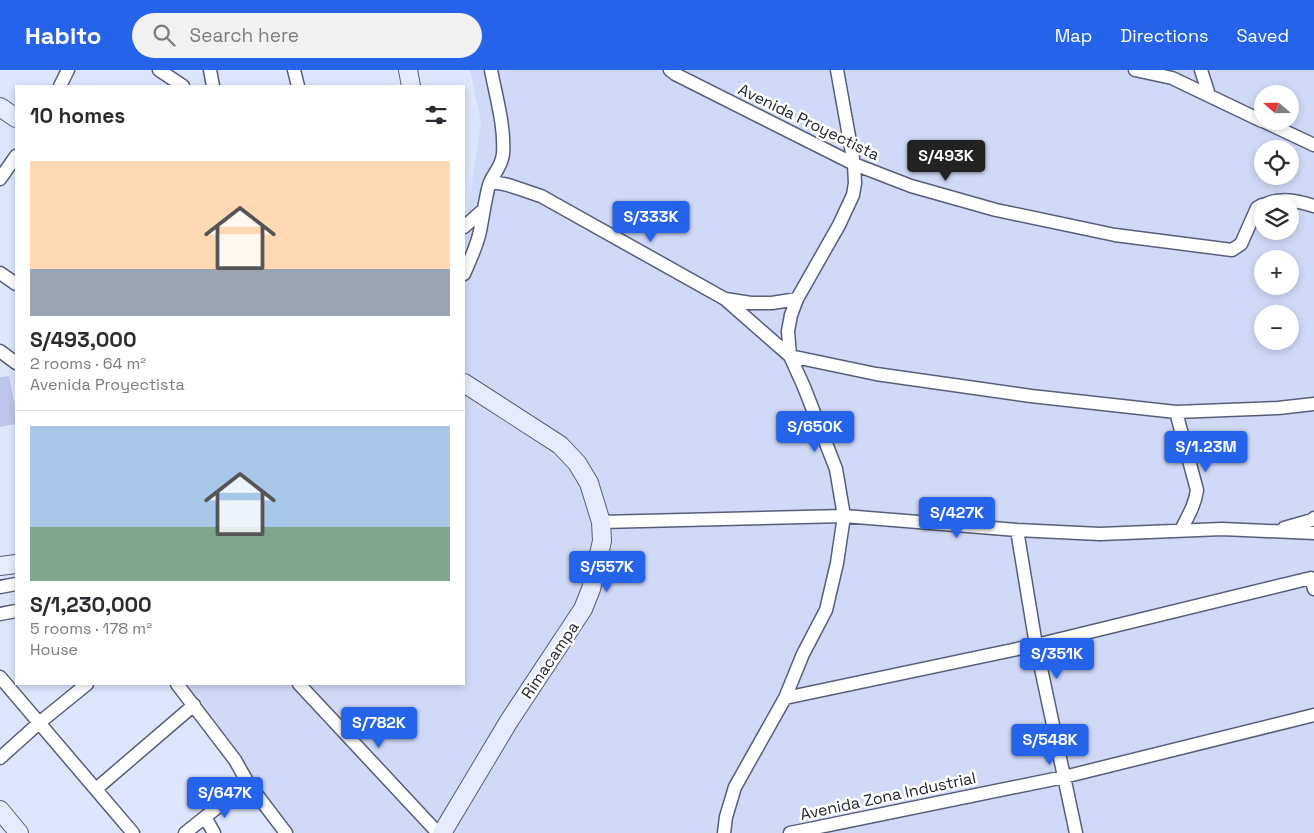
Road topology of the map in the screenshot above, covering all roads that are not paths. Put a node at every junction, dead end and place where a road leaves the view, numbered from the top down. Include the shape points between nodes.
1 (68, 70) edge
2 (159, 70) edge
3 (210, 70) edge
4 (294, 70) edge
5 (408, 70) edge
6 (491, 70) edge
7 (837, 70) edge
8 (1135, 70) edge
9 (1201, 70) edge
10 (672, 71) edge
11 (60, 85) edge
12 (182, 85) edge
13 (213, 85) edge
14 (298, 85) edge
15 (411, 85) edge
16 (1209, 95) junction
17 (0, 107) edge
18 (15, 117) edge
19 (1254, 117) edge
20 (1281, 130) edge
21 (1314, 146) edge
22 (15, 157) edge
23 (854, 164) junction
24 (0, 179) edge
25 (490, 183) junction
26 (1299, 201) edge
27 (1314, 206) edge
28 (483, 210) junction
29 (1254, 214) edge
30 (465, 226) edge
31 (465, 272) edge
32 (0, 273) edge
33 (15, 283) edge
34 (797, 298) junction
35 (725, 299) junction
36 (0, 351) edge
37 (790, 356) junction
38 (15, 362) edge
39 (465, 384) edge
40 (1314, 404) edge
41 (1176, 412) junction
42 (844, 516) junction
43 (1314, 518) edge
44 (601, 522) junction
45 (1017, 530) junction
46 (1181, 530) junction
47 (1267, 531) junction
48 (1314, 533) edge
49 (15, 584) edge
50 (0, 587) edge
51 (1314, 589) edge
52 (15, 611) edge
53 (0, 614) edge
54 (1036, 645) junction
55 (0, 677) edge
56 (86, 685) edge
57 (178, 685) edge
58 (301, 685) edge
59 (785, 698) junction
60 (194, 705) junction
61 (1314, 716) edge
62 (39, 723) junction
63 (0, 758) edge
64 (1064, 777) junction
65 (248, 783) junction
66 (96, 789) junction
67 (0, 810) edge
68 (205, 817) junction
69 (19, 833) edge
70 (132, 833) edge
71 (184, 833) edge
72 (214, 833) edge
73 (286, 833) edge
74 (438, 833) edge
75 (442, 833) edge
76 (724, 833) edge
77 (790, 833) edge
78 (1076, 833) edge

1 - 11 street
2 - 12 street
3 - 13 street
4 - 14 street
5 - 15 street
6 - 25 street via 503,154 500,168
7 - 23 street
8 - 16 street via 1172,78
9 - 16 street
10 - 23 street, Avenida Proyectista
16 - 19 street
17 - 18 street
20 - 21 street
22 - 24 street
23 - 29 street, Avenida Proyectista via 910,186 996,210 1114,235 1232,250 1240,244
23 - 34 street via 853,195
25 - 28 street
25 - 35 street via 541,196
26 - 27 street
28 - 30 street
28 - 31 street via 474,252
32 - 33 street
34 - 35 street via 772,303
34 - 37 street via 788,331
35 - 37 street
36 - 38 street
37 - 41 street via 876,374
37 - 42 street via 836,469
39 - 44 street, Rimacampa via 560,445 577,463 589,483
40 - 41 street
41 - 46 street via 1197,490 1193,508
42 - 44 street
42 - 45 street
42 - 59 street via 826,610
43 - 47 street
44 - 75 street, Rimacampa via 602,541 584,609 509,721
45 - 46 street via 1100,534
45 - 54 street
46 - 47 street
47 - 48 street
49 - 50 street
51 - 54 street via 1311,578
52 - 53 street
54 - 59 street
54 - 64 street
55 - 62 street
56 - 62 street
57 - 60 street
58 - 74 street
59 - 76 street via 735,787
60 - 65 street
60 - 66 street
61 - 64 street, Avenida Zona Industrial
62 - 63 street
62 - 66 street
64 - 77 street, Avenida Zona Industrial
64 - 78 street
65 - 68 street
65 - 73 street
66 - 70 street
67 - 69 street
68 - 71 street
68 - 72 street

